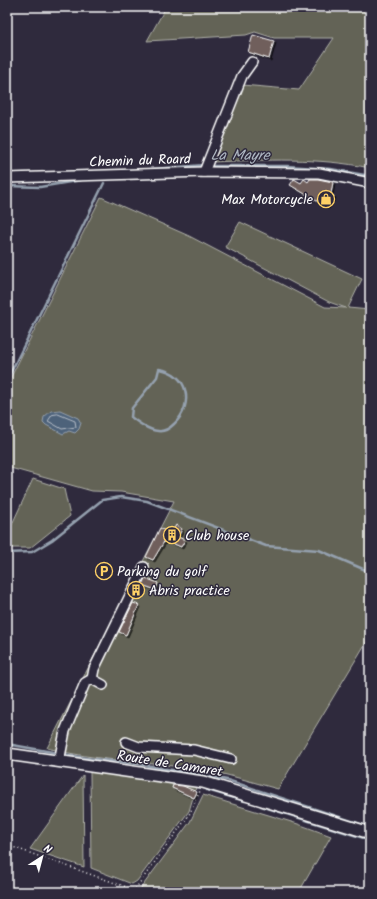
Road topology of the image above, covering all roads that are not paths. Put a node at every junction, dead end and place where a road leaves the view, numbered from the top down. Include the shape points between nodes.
1 (252, 62) dead end
2 (204, 172) junction
3 (7, 178) edge
4 (370, 182) edge
5 (144, 567) dead end
6 (92, 679) junction
7 (103, 685) dead end
8 (126, 742) dead end
9 (7, 754) edge
10 (231, 759) dead end
11 (59, 762) junction
12 (370, 832) edge

1 - 2 street via 242,76
2 - 3 street, Chemin du Roard
2 - 4 street, Chemin du Roard via 319,173
5 - 6 street via 94,669
6 - 7 street
6 - 11 street via 85,683 64,731
8 - 10 street via 139,747 194,750
9 - 11 main road, Route de Camaret
11 - 12 main road, Route de Camaret via 203,782

